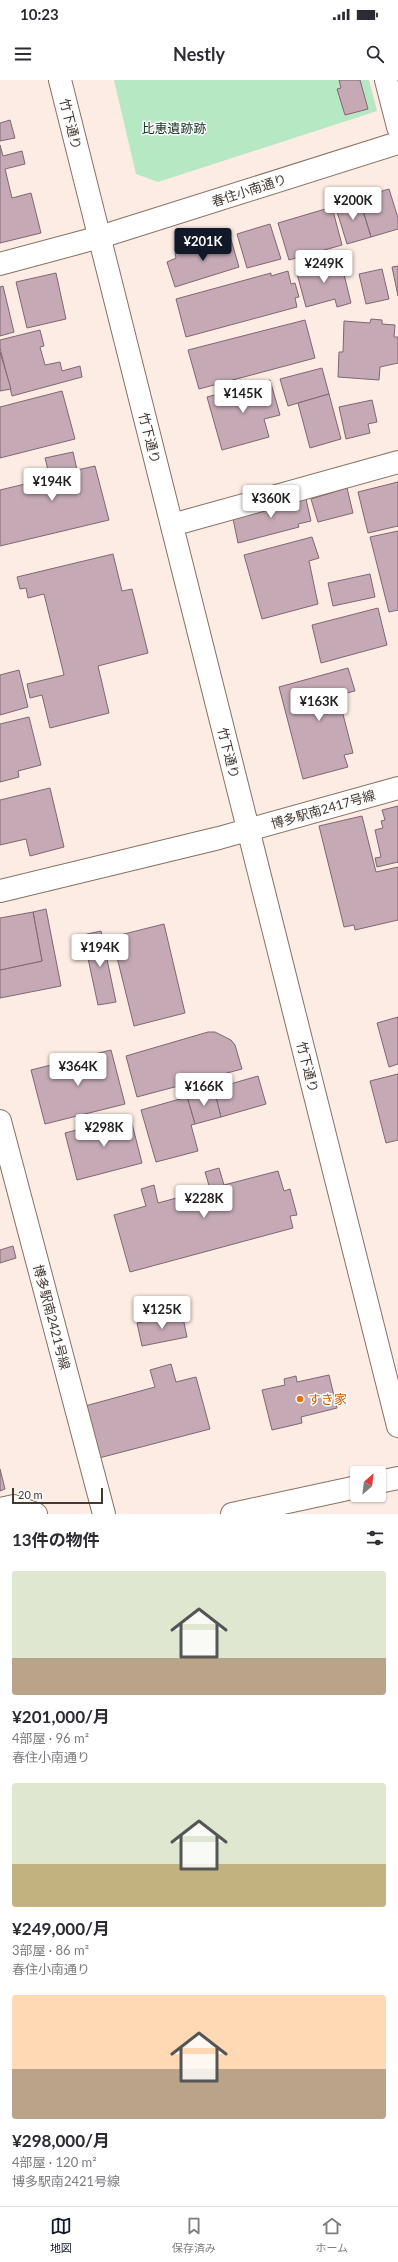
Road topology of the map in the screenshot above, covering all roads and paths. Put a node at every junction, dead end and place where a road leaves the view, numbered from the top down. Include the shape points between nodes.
1 (60, 80) edge
2 (386, 80) edge
3 (398, 127) edge
4 (398, 143) edge
5 (100, 238) junction
6 (0, 264) edge
7 (398, 462) edge
8 (172, 525) junction
9 (398, 788) edge
10 (248, 830) junction
11 (0, 891) edge
12 (0, 1121) edge
13 (398, 1426) edge
14 (398, 1478) edge
15 (386, 1481) edge
16 (350, 1489) edge
17 (0, 1509) edge
18 (36, 1514) edge
19 (104, 1514) edge
20 (232, 1514) edge

1 - 5 street, 竹下通り
2 - 3 street
4 - 5 street, 春住小南通り
5 - 6 street, 春住小南通り
5 - 8 street, 竹下通り
7 - 8 street
8 - 10 street, 竹下通り
9 - 10 street, 博多駅南2417号線
10 - 11 street, 博多駅南2417号線
10 - 13 street, 竹下通り
12 - 19 street, 博多駅南2421号線
14 - 15 street
16 - 20 street
17 - 18 street via 14,1506

